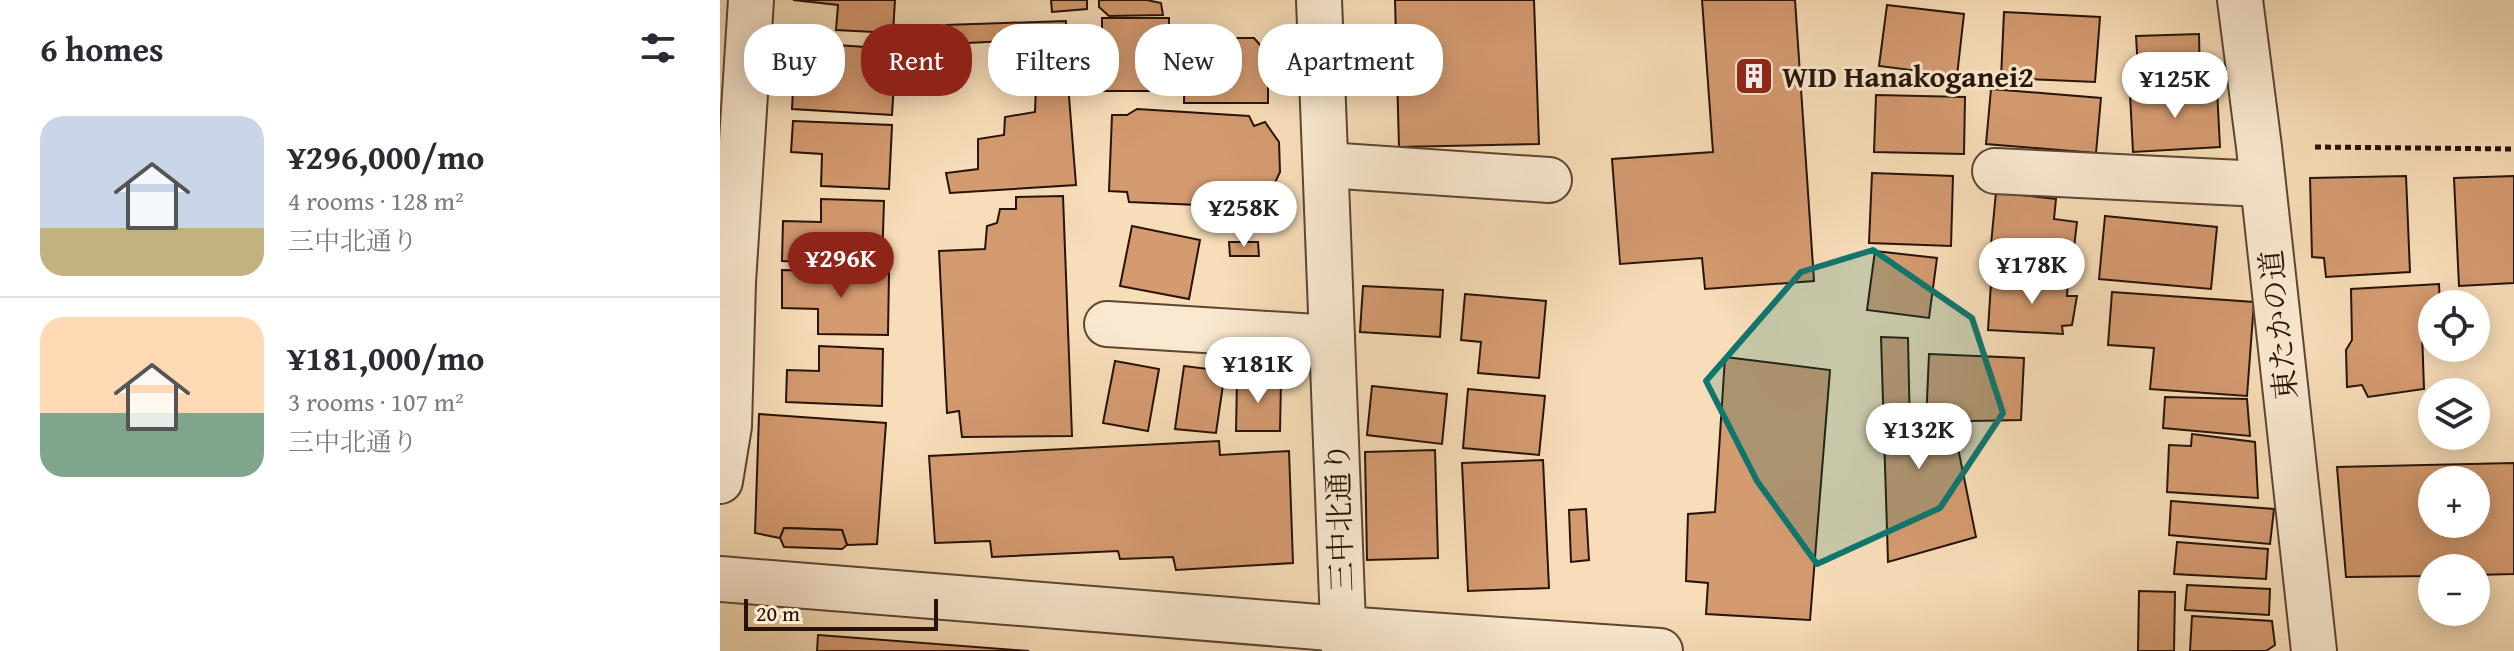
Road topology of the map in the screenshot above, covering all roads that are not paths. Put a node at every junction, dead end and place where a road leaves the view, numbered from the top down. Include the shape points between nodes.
1 (751, 0) edge
2 (1319, 0) edge
3 (2240, 0) edge
4 (731, 154) edge
5 (1326, 165) junction
6 (2260, 165) junction
7 (1995, 171) dead end
8 (1549, 180) dead end
9 (1107, 324) dead end
10 (1332, 338) junction
11 (720, 481) edge
12 (720, 579) edge
13 (1344, 640) edge
14 (1660, 651) edge
15 (2314, 651) edge

1 - 4 street
2 - 5 street, 三中北通り
3 - 6 street, 東たかの道
4 - 11 street via 729,426
5 - 8 street
5 - 10 street, 三中北通り
6 - 7 street
6 - 15 street, 東たかの道
9 - 10 street
10 - 13 street, 三中北通り
12 - 13 street
13 - 14 street

